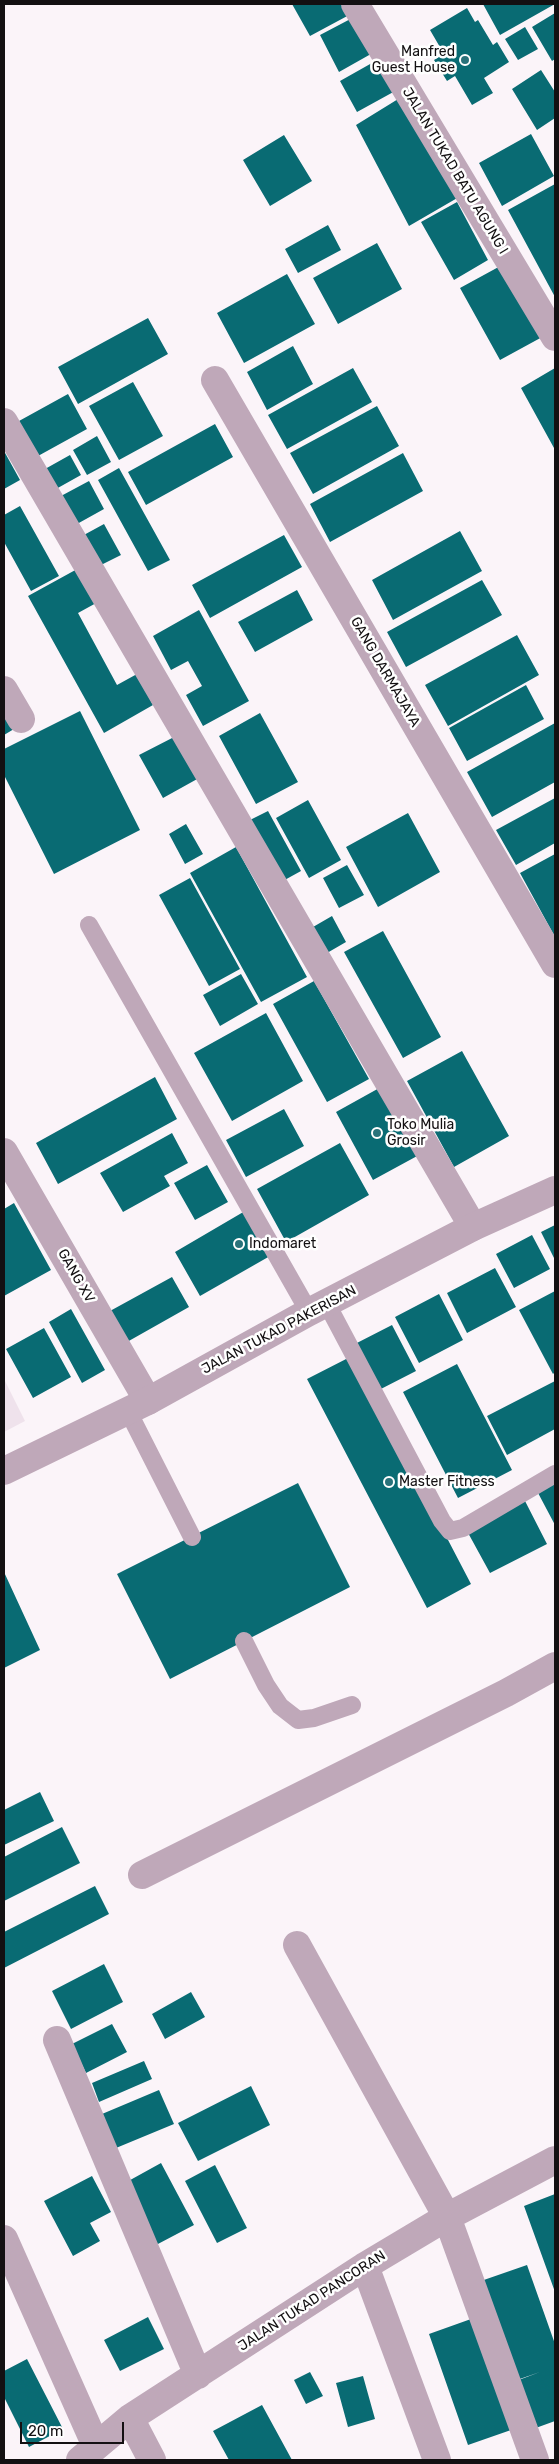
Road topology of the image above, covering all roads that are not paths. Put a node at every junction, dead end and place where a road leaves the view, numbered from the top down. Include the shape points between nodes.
1 (355, 4) edge
2 (555, 338) edge
3 (215, 380) dead end
4 (4, 422) edge
5 (4, 690) edge
6 (20, 719) dead end
7 (89, 925) dead end
8 (555, 964) edge
9 (4, 1152) edge
10 (555, 1190) edge
11 (473, 1227) junction
12 (318, 1308) junction
13 (138, 1406) junction
14 (4, 1471) edge
15 (555, 1474) edge
16 (192, 1537) dead end
17 (244, 1641) dead end
18 (555, 1666) edge
19 (352, 1705) dead end
20 (142, 1875) dead end
21 (298, 1945) dead end
22 (57, 2040) dead end
23 (555, 2160) edge
24 (446, 2217) junction
25 (4, 2239) edge
26 (365, 2266) junction
27 (198, 2375) junction
28 (130, 2418) junction
29 (88, 2453) edge
30 (152, 2460) edge
31 (437, 2460) edge
32 (535, 2460) edge

1 - 2 street, JALAN TUKAD BATU AGUNG I
3 - 8 street, GANG DARMAJAYA
4 - 11 street
5 - 6 street
7 - 12 lane
9 - 13 street, GANG XV
10 - 11 street, JALAN TUKAD PAKERISAN
11 - 12 street, JALAN TUKAD PAKERISAN
12 - 13 street, JALAN TUKAD PAKERISAN
12 - 15 lane via 450,1531 463,1528
13 - 14 street, JALAN TUKAD PAKERISAN
13 - 16 lane
17 - 19 lane via 280,1706 298,1720
18 - 20 street
21 - 24 street
22 - 27 street
23 - 24 street, JALAN TUKAD PANCORAN
24 - 26 street, JALAN TUKAD PANCORAN
24 - 32 street
25 - 29 street
26 - 27 street, JALAN TUKAD PANCORAN
26 - 31 street
27 - 28 street, JALAN TUKAD PANCORAN
28 - 29 street, JALAN TUKAD PANCORAN
28 - 30 street

